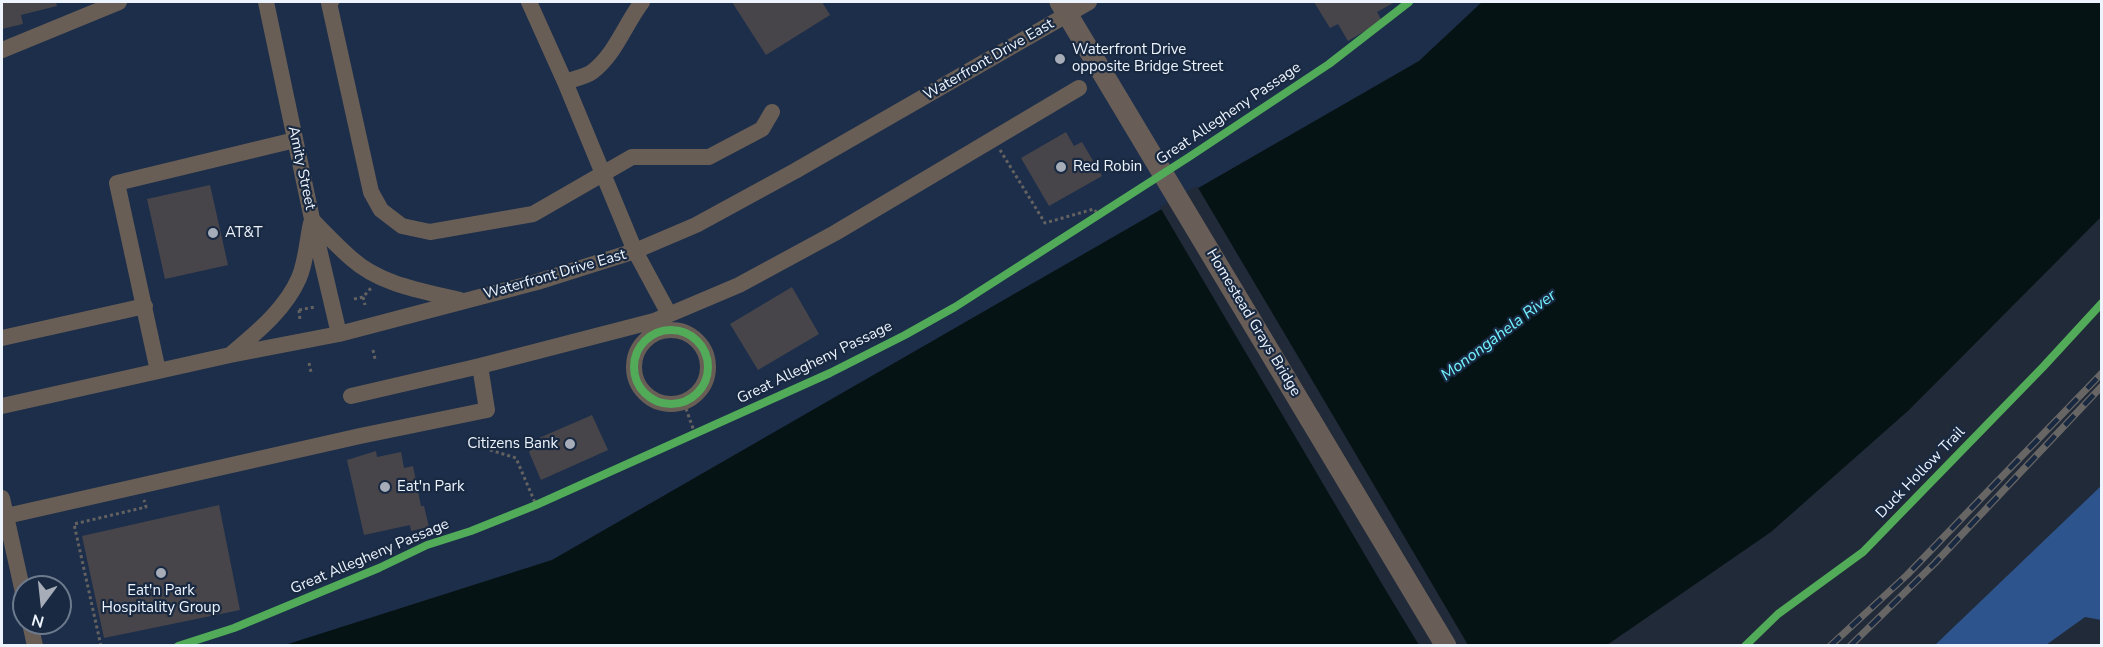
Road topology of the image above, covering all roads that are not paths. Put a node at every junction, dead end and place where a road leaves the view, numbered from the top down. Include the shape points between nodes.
1 (119, 2) edge
2 (266, 2) edge
3 (331, 2) edge
4 (529, 2) edge
5 (642, 2) edge
6 (1049, 2) edge
7 (1089, 2) edge
8 (1060, 10) edge
9 (2, 50) edge
10 (565, 82) junction
11 (1080, 88) dead end
12 (772, 112) dead end
13 (295, 140) junction
14 (603, 172) junction
15 (312, 219) junction
16 (635, 251) junction
17 (462, 301) junction
18 (145, 306) junction
19 (660, 322) junction
20 (339, 334) junction
21 (2, 338) edge
22 (230, 355) junction
23 (480, 366) junction
24 (158, 371) junction
25 (351, 396) dead end
26 (2, 406) edge
27 (2, 498) edge
28 (3, 516) edge
29 (18, 575) edge
30 (1446, 645) edge

1 - 9 street
2 - 13 street, Amity Street
3 - 14 street via 371,192 381,210 402,226 430,232 533,214
4 - 10 street
5 - 10 street via 609,55 591,72
6 - 8 street
7 - 8 street, Waterfront Drive East
8 - 16 street, Waterfront Drive East via 795,171 696,225
8 - 30 main road, Homestead Grays Bridge, bridge
10 - 14 street
11 - 19 street via 835,233
12 - 14 street via 762,129 709,157 632,157
13 - 15 street, Amity Street
13 - 18 street via 117,183
14 - 16 street
15 - 17 street via 353,261 377,275
15 - 20 street, Amity Street
15 - 22 street via 299,278 287,298 268,322
16 - 17 street, Waterfront Drive East
16 - 19 street
17 - 20 street, Waterfront Drive East
18 - 21 street
18 - 24 street
19 - 19 street via 639,346 632,368 640,391 660,404 684,403 700,392 708,374 706,355 695,339
19 - 23 street
20 - 22 street, Waterfront Drive East
22 - 24 street, Waterfront Drive East
23 - 25 street
23 - 28 street via 488,410
24 - 26 street, Waterfront Drive East
27 - 28 street
28 - 29 street

